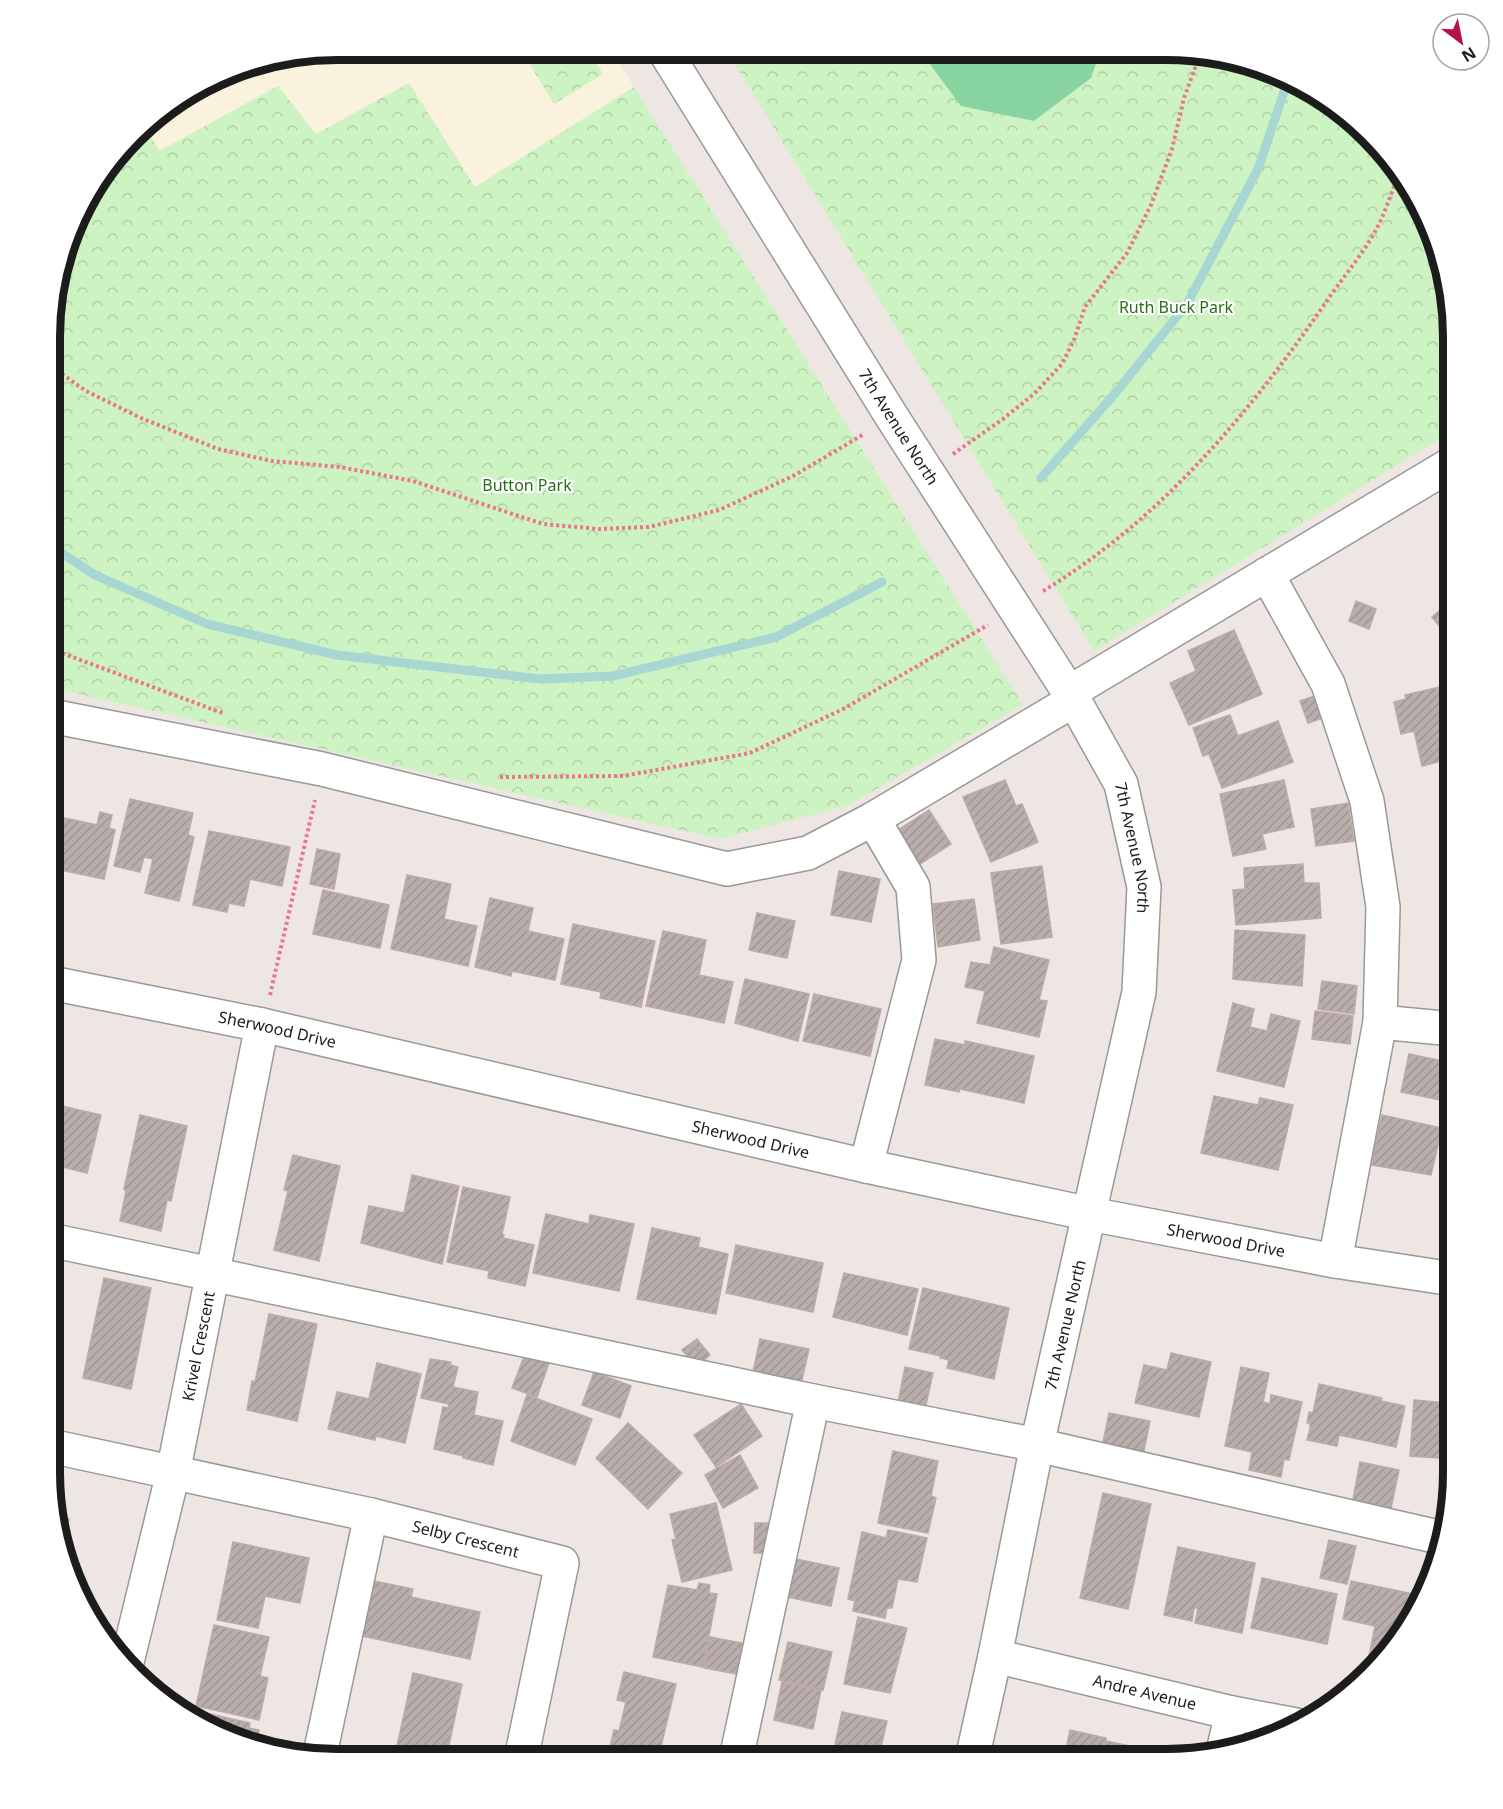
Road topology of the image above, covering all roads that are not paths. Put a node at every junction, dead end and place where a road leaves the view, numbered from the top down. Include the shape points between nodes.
1 (670, 60) edge
2 (1443, 469) edge
3 (1267, 574) junction
4 (1072, 696) junction
5 (60, 718) edge
6 (873, 819) junction
7 (60, 985) edge
8 (1380, 1022) junction
9 (262, 1025) junction
10 (1443, 1028) edge
11 (866, 1166) junction
12 (1090, 1214) junction
13 (60, 1242) edge
14 (1335, 1260) junction
15 (211, 1275) junction
16 (1443, 1277) edge
17 (813, 1401) junction
18 (1037, 1445) junction
19 (60, 1448) edge
20 (173, 1473) junction
21 (371, 1515) junction
22 (1435, 1537) edge
23 (129, 1655) edge
24 (995, 1656) junction
25 (1232, 1713) junction
26 (1283, 1723) edge
27 (1225, 1743) edge
28 (321, 1748) edge
29 (523, 1749) edge
30 (738, 1749) edge
31 (974, 1749) edge

1 - 4 street, 7th Avenue North via 892,417
2 - 3 street
3 - 4 street
3 - 8 street via 1328,684 1367,801 1383,907
4 - 6 street
4 - 12 street, 7th Avenue North via 1121,784 1144,887 1139,992
5 - 6 street via 322,770 727,869 808,852
6 - 11 street via 913,887 919,960
7 - 9 street, Sherwood Drive
8 - 10 street
8 - 14 street
9 - 11 street, Sherwood Drive
9 - 15 street, Krivel Crescent
11 - 12 street, Sherwood Drive
12 - 14 street, Sherwood Drive
12 - 18 street, 7th Avenue North
13 - 15 street
14 - 16 street, Sherwood Drive
15 - 17 street
15 - 20 street, Krivel Crescent
17 - 18 street
17 - 30 street
18 - 22 street
18 - 24 street, 7th Avenue North
19 - 20 street, Selby Crescent
20 - 21 street, Selby Crescent
20 - 23 street, Krivel Crescent
21 - 28 street
21 - 29 street, Selby Crescent via 562,1563
24 - 25 street, Andre Avenue
24 - 31 street, 7th Avenue North
25 - 26 street, Andre Avenue
25 - 27 street

